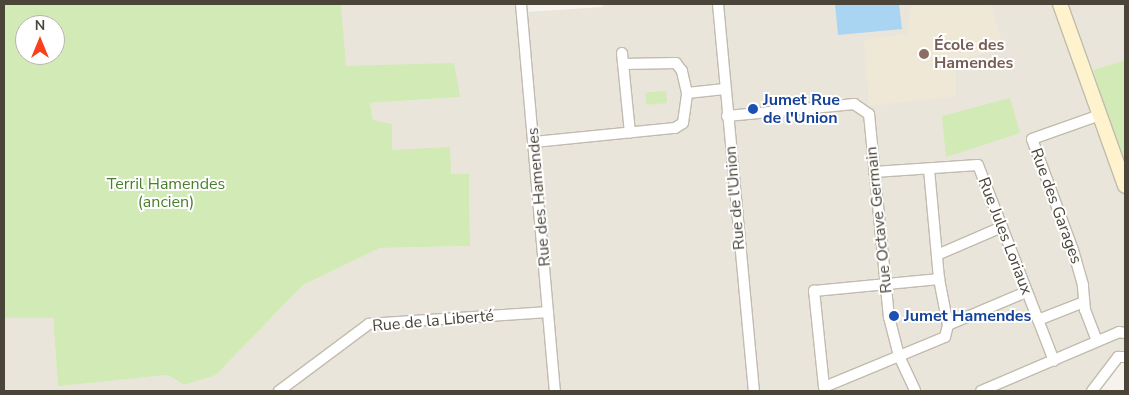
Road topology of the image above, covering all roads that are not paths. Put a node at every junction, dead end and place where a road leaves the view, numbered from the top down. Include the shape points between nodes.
1 (521, 4) edge
2 (718, 4) edge
3 (1060, 4) edge
4 (622, 53) dead end
5 (623, 64) junction
6 (725, 89) junction
7 (687, 93) junction
8 (1100, 115) junction
9 (727, 116) junction
10 (630, 133) junction
11 (534, 142) junction
12 (928, 168) junction
13 (874, 172) junction
14 (1125, 186) edge
15 (1002, 227) junction
16 (937, 255) junction
17 (939, 279) junction
18 (884, 284) junction
19 (1026, 292) junction
20 (1084, 302) junction
21 (548, 312) junction
22 (1038, 320) junction
23 (948, 325) junction
24 (1125, 332) edge
25 (1097, 341) junction
26 (899, 356) junction
27 (1125, 357) edge
28 (1054, 361) junction
29 (279, 391) edge
30 (555, 391) edge
31 (754, 391) edge
32 (915, 391) edge
33 (981, 391) edge
34 (1092, 391) edge

1 - 11 street, Rue des Hamendes
2 - 6 street, Rue de l'Union
3 - 8 main road
4 - 5 street
5 - 7 street via 676,63 682,71
5 - 10 street
6 - 7 street
6 - 9 street, Rue de l'Union
7 - 10 street via 683,123 674,128
8 - 14 main road
8 - 20 street, Rue des Garages via 1032,140 1073,250
9 - 13 street, Rue Octave Germain via 854,104 862,107 868,114
9 - 31 street, Rue de l'Union
10 - 11 street
11 - 21 street, Rue des Hamendes
12 - 13 street, Rue Jules Loriaux
12 - 15 street, Rue Jules Loriaux via 978,165
12 - 16 street
13 - 18 street, Rue Octave Germain
15 - 16 street
15 - 19 street, Rue Jules Loriaux
16 - 17 street
17 - 18 street
17 - 23 street
18 - 26 street, Rue Octave Germain
18 - 26 street via 814,291 824,388
19 - 22 street, Rue Jules Loriaux
19 - 23 street
20 - 22 street
20 - 25 street, Rue des Garages
21 - 29 street, Rue de la Liberté via 369,324
21 - 30 street, Rue des Hamendes
22 - 28 street, Rue Jules Loriaux
23 - 26 street via 946,337
24 - 25 street
25 - 28 street
26 - 32 street, Rue Octave Germain
27 - 34 street via 1118,357
28 - 33 street

